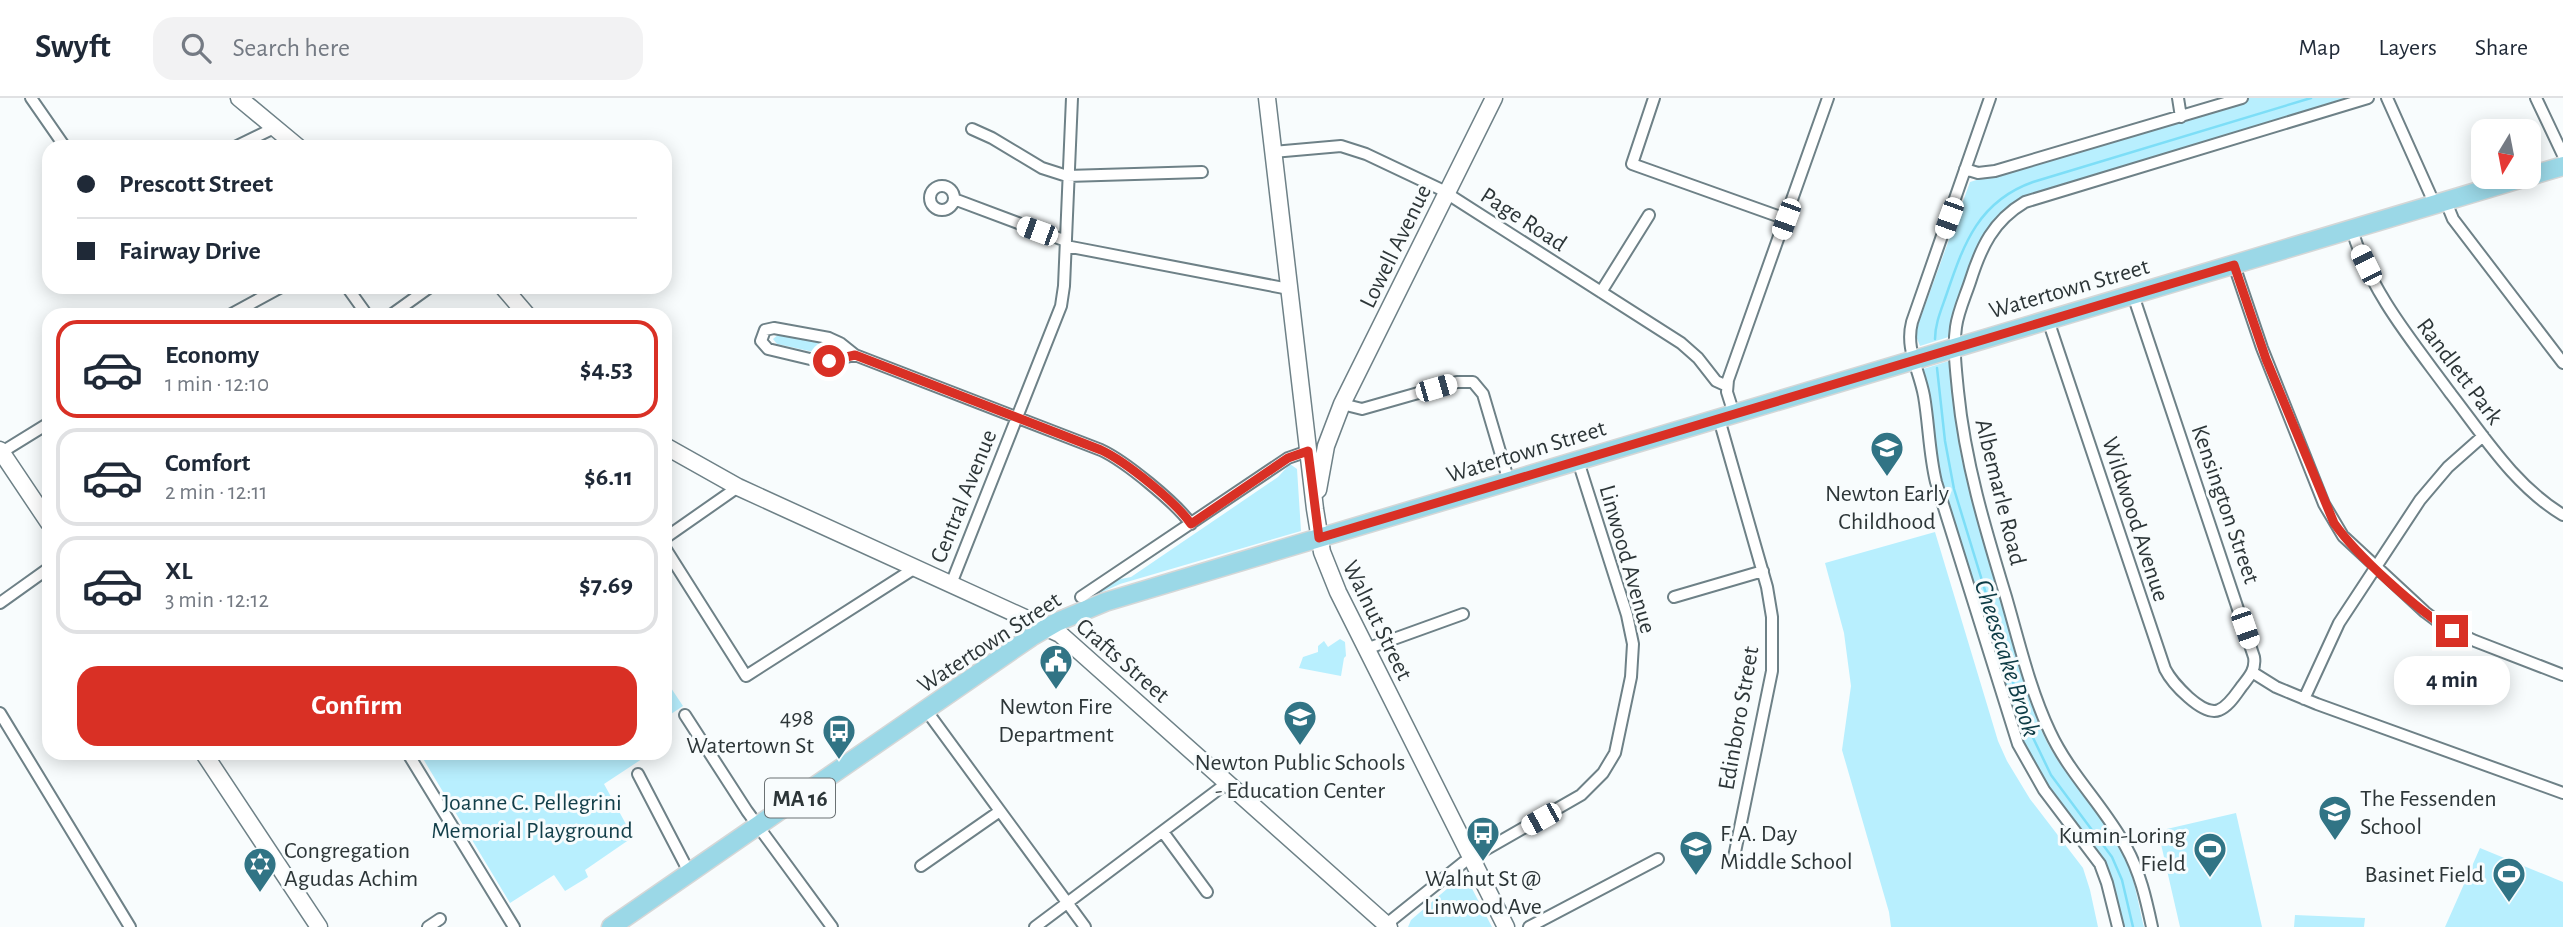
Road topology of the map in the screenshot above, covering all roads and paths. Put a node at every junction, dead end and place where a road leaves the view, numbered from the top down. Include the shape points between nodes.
1 (32, 98) edge
2 (239, 98) edge
3 (1072, 98) edge
4 (1267, 98) edge
5 (1494, 98) edge
6 (1654, 98) edge
7 (1828, 98) edge
8 (1990, 98) edge
9 (2178, 98) edge
10 (2242, 98) edge
11 (2368, 98) edge
12 (2387, 98) edge
13 (2536, 98) edge
14 (2181, 117) junction
15 (274, 128) junction
16 (972, 129) dead end
17 (60, 140) edge
18 (249, 140) edge
19 (290, 140) edge
20 (1273, 152) junction
21 (2563, 155) edge
22 (2563, 166) edge
23 (1965, 169) junction
24 (1202, 172) dead end
25 (1067, 176) junction
26 (1446, 194) junction
27 (954, 199) dead end
28 (2441, 203) junction
29 (1650, 215) dead end
30 (1786, 219) junction
31 (2352, 230) junction
32 (1066, 244) junction
33 (2234, 265) junction
34 (1289, 289) junction
35 (1601, 292) junction
36 (268, 294) edge
37 (420, 294) edge
38 (509, 294) edge
39 (2133, 295) junction
40 (243, 308) edge
41 (401, 308) edge
42 (521, 308) edge
43 (2048, 320) junction
44 (1955, 348) junction
45 (855, 355) junction
46 (2561, 356) edge
47 (1913, 360) junction
48 (1727, 386) junction
49 (1340, 409) junction
50 (1726, 416) junction
51 (1017, 418) junction
52 (42, 428) edge
53 (1306, 430) junction
54 (2483, 436) junction
55 (672, 450) edge
56 (1308, 451) junction
57 (2, 458) edge
58 (1578, 461) junction
59 (1509, 482) junction
60 (738, 487) junction
61 (1315, 509) junction
62 (42, 513) edge
63 (2563, 515) edge
64 (1191, 524) junction
65 (672, 533) edge
66 (1319, 538) junction
67 (672, 559) edge
68 (915, 568) junction
69 (2376, 568) junction
70 (1763, 571) junction
71 (42, 573) edge
72 (951, 584) junction
73 (1081, 597) dead end
74 (1674, 597) dead end
75 (0, 603) edge
76 (1463, 614) dead end
77 (1048, 627) junction
78 (1366, 649) junction
79 (2252, 673) junction
80 (2563, 675) edge
81 (2304, 699) junction
82 (926, 710) junction
83 (0, 713) edge
84 (685, 715) dead end
85 (208, 760) edge
86 (412, 760) edge
87 (638, 774) dead end
88 (1227, 783) junction
89 (2563, 793) edge
90 (1000, 811) junction
91 (758, 827) junction
92 (1163, 832) junction
93 (1471, 857) junction
94 (1658, 859) dead end
95 (1733, 862) dead end
96 (921, 866) dead end
97 (690, 874) junction
98 (1207, 892) dead end
99 (1068, 903) junction
100 (440, 919) dead end
101 (1386, 926) edge
102 (130, 927) edge
103 (319, 927) edge
104 (428, 927) edge
105 (514, 927) edge
106 (611, 927) edge
107 (832, 927) edge
108 (1035, 927) edge
109 (1085, 927) edge
110 (1506, 927) edge
111 (1529, 927) edge
112 (2118, 927) edge
113 (2152, 927) edge

1 - 17 street
2 - 15 main road
3 - 25 street, Central Avenue
4 - 20 main road, Walnut Street
5 - 26 main road, Lowell Avenue
6 - 30 street via 1632,163
7 - 30 street
8 - 23 street
9 - 14 street
10 - 14 street
11 - 44 street, Albemarle Road via 2015,208 1997,223 1980,252 1958,320
12 - 28 street
13 - 21 street
14 - 23 street via 1995,171
15 - 18 street
15 - 19 main road
16 - 25 street via 1041,168
20 - 26 street, Page Road via 1353,148
20 - 34 main road, Walnut Street
22 - 28 main road, Watertown Street / MA 16
23 - 47 street via 1912,321 1909,341
24 - 25 street
25 - 32 street, Central Avenue
26 - 35 street, Page Road
26 - 49 main road, Lowell Avenue
27 - 32 street
28 - 31 main road, Watertown Street / MA 16
28 - 46 street
29 - 35 street
30 - 48 street
31 - 33 main road, Watertown Street / MA 16
31 - 54 street, Randlett Park via 2388,308
32 - 34 street
32 - 51 street, Central Avenue via 1059,315
33 - 39 main road, Watertown Street / MA 16
33 - 69 street via 2327,510 2343,536
34 - 53 main road, Walnut Street
35 - 48 street, Page Road via 1687,347 1716,381
36 - 40 street
37 - 41 street
38 - 42 main road
39 - 43 main road, Watertown Street / MA 16
39 - 79 street, Kensington Street via 2253,653
43 - 44 main road, Watertown Street / MA 16
43 - 79 street, Wildwood Avenue via 2165,669 2200,707 2213,711 2227,704
44 - 47 main road, Watertown Street / MA 16
44 - 113 street, Albemarle Road via 1973,487 2037,701 2067,764 2130,854
45 - 45 street via 829,338 774,328 765,330 761,341 768,349 810,359 829,361
45 - 51 street
47 - 50 main road, Watertown Street / MA 16
47 - 112 street via 1924,397 1936,482 2012,729 2039,783 2100,864
48 - 50 street, Edinboro Street
49 - 53 main road via 1327,423
49 - 59 street via 1362,409 1457,382 1473,382 1483,394
49 - 61 main road, Lowell Avenue via 1325,451
50 - 58 main road, Watertown Street / MA 16
50 - 70 street, Edinboro Street
51 - 64 street via 1118,459
51 - 72 street, Central Avenue
52 - 57 street
53 - 56 main road, Walnut Street
54 - 63 street, Randlett Park via 2522,484
54 - 69 street via 2431,486
55 - 60 main road, Crafts Street
56 - 61 main road, Walnut Street
56 - 64 street via 1288,458
57 - 62 main road
58 - 59 main road, Watertown Street / MA 16
58 - 93 street, Linwood Avenue via 1631,632 1632,671 1618,742 1607,769 1587,791
59 - 66 main road, Watertown Street / MA 16
60 - 65 street
60 - 68 main road, Crafts Street
61 - 66 main road, Walnut Street
64 - 73 street
66 - 77 main road, Watertown Street / MA 16 via 1105,602
66 - 78 main road, Walnut Street via 1335,585
67 - 68 street via 746,676
68 - 72 main road, Crafts Street
69 - 80 street via 2445,627
69 - 81 street via 2339,623
70 - 74 street
70 - 95 street, Edinboro Street via 1772,617 1772,671
71 - 75 street
72 - 77 main road, Crafts Street
76 - 78 street
77 - 82 main road, Watertown Street / MA 16
77 - 88 main road, Crafts Street
78 - 93 main road, Walnut Street
79 - 81 street
81 - 89 street
82 - 90 street
82 - 91 main road, Watertown Street / MA 16
83 - 102 street
84 - 91 street
85 - 103 main road
86 - 105 street
87 - 97 street
88 - 92 street
88 - 101 main road, Crafts Street
90 - 96 street
90 - 99 street
91 - 97 main road, Watertown Street / MA 16
91 - 107 street
92 - 98 street
92 - 99 street
93 - 101 street, Linwood Avenue
93 - 110 main road, Walnut Street
94 - 111 street
97 - 106 main road, Watertown Street / MA 16
99 - 108 street
99 - 109 street
100 - 104 street

